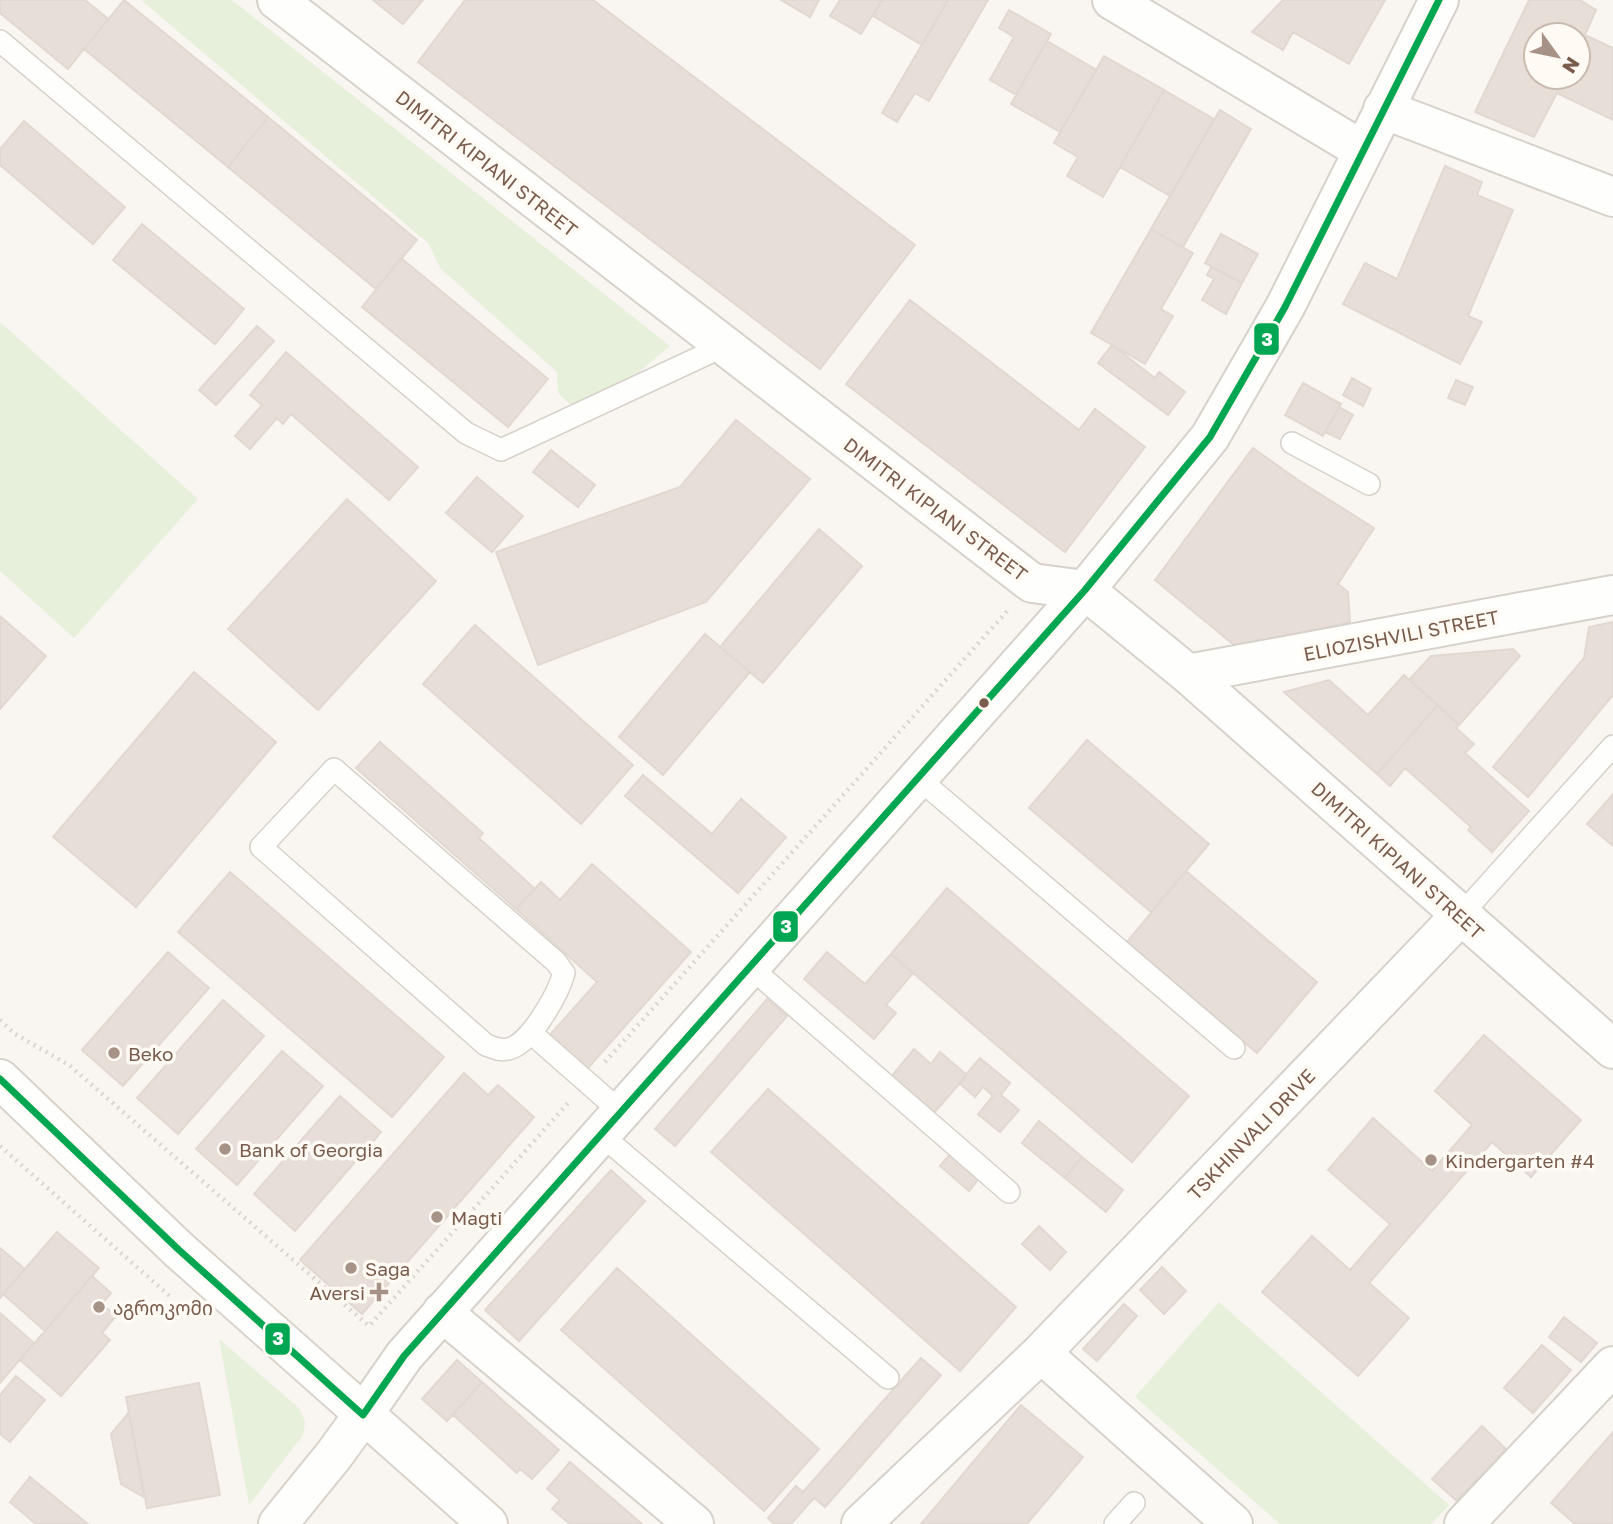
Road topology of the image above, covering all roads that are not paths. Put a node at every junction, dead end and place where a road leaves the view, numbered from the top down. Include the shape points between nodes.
1 (277, 0) edge
2 (1112, 0) edge
3 (1439, 0) edge
4 (0, 41) edge
5 (1383, 109) junction
6 (1362, 150) junction
7 (1613, 197) edge
8 (724, 346) junction
9 (1292, 443) dead end
10 (1368, 484) dead end
11 (1085, 590) junction
12 (1613, 595) edge
13 (1188, 674) junction
14 (1613, 746) edge
15 (918, 778) junction
16 (1460, 916) junction
17 (750, 967) junction
18 (531, 1033) junction
19 (1234, 1048) dead end
20 (1613, 1049) edge
21 (0, 1079) edge
22 (610, 1123) junction
23 (1009, 1192) dead end
24 (442, 1312) junction
25 (1041, 1353) junction
26 (1613, 1367) edge
27 (888, 1378) dead end
28 (363, 1415) junction
29 (1134, 1503) dead end
30 (278, 1524) edge
31 (488, 1524) edge
32 (694, 1524) edge
33 (861, 1524) edge
34 (1115, 1524) edge
35 (1233, 1524) edge
36 (1465, 1524) edge

1 - 8 street, DIMITRI KIPIANI STREET
2 - 6 street
3 - 5 street
4 - 8 lane via 466,433 502,450
5 - 6 street
5 - 7 street
6 - 11 street via 1285,307 1210,437
8 - 11 street, DIMITRI KIPIANI STREET via 1032,583
9 - 10 lane
11 - 13 street, DIMITRI KIPIANI STREET
11 - 15 street
12 - 13 street, ELIOZISHVILI STREET
13 - 16 street, DIMITRI KIPIANI STREET
14 - 16 lane
15 - 17 street
15 - 19 lane
16 - 20 street, DIMITRI KIPIANI STREET
16 - 25 street, TSKHINVALI DRIVE
17 - 22 street
17 - 23 lane
18 - 18 lane via 560,986 564,973 556,962 334,769 261,847 486,1045 510,1049
18 - 22 lane via 587,1082
21 - 28 street via 179,1250
22 - 24 street
22 - 27 lane
24 - 28 street
24 - 32 street
25 - 33 street, TSKHINVALI DRIVE
25 - 35 street
26 - 36 street
28 - 30 street
28 - 31 street
29 - 34 lane

